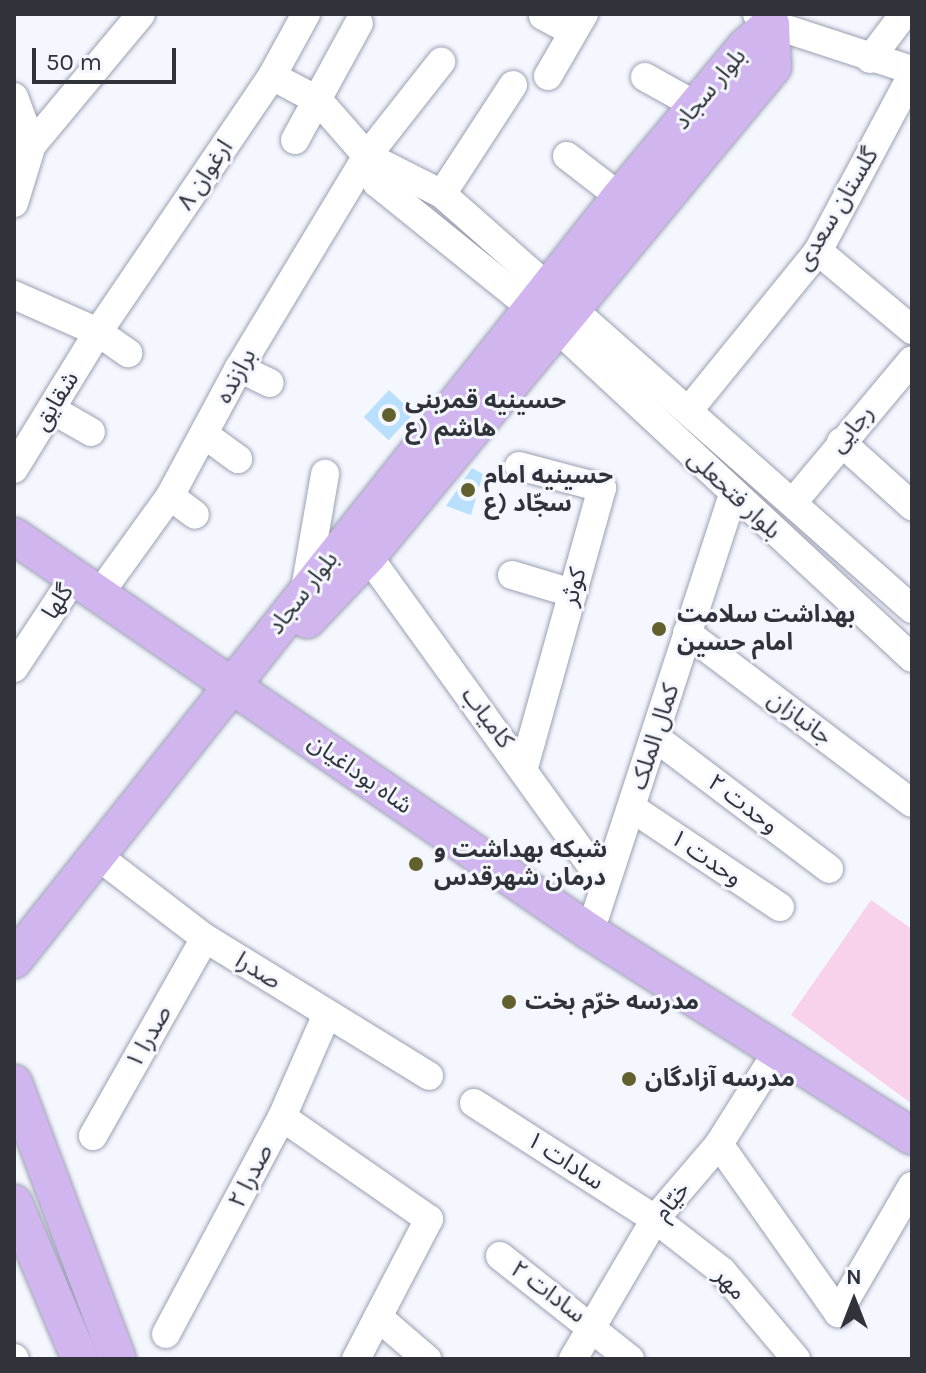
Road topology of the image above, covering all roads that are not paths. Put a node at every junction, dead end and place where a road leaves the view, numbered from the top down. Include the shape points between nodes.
1 (141, 14) edge
2 (306, 14) edge
3 (904, 14) edge
4 (543, 16) dead end
5 (764, 19) edge
6 (359, 23) dead end
7 (578, 23) edge
8 (870, 59) junction
9 (441, 62) dead end
10 (912, 73) edge
11 (272, 76) junction
12 (548, 76) dead end
13 (645, 77) dead end
14 (513, 85) dead end
15 (14, 97) edge
16 (319, 101) junction
17 (695, 105) junction
18 (295, 140) dead end
19 (23, 146) edge
20 (367, 156) junction
21 (567, 156) dead end
22 (442, 194) junction
23 (620, 197) junction
24 (14, 203) edge
25 (818, 251) junction
26 (14, 295) edge
27 (554, 310) junction
28 (912, 330) edge
29 (98, 332) junction
30 (128, 353) dead end
31 (912, 360) edge
32 (239, 368) junction
33 (270, 383) dead end
34 (51, 409) junction
35 (689, 410) junction
36 (456, 426) junction
37 (91, 432) dead end
38 (205, 435) junction
39 (841, 442) junction
40 (238, 459) dead end
41 (519, 466) dead end
42 (14, 469) edge
43 (325, 474) dead end
44 (733, 495) junction
45 (170, 496) junction
46 (795, 500) junction
47 (912, 506) edge
48 (195, 515) dead end
49 (14, 536) edge
50 (368, 556) junction
51 (512, 575) dead end
52 (87, 585) junction
53 (305, 589) junction
54 (572, 593) junction
55 (912, 609) edge
56 (687, 633) junction
57 (912, 658) edge
58 (14, 668) edge
59 (231, 685) junction
60 (656, 738) junction
61 (524, 768) junction
62 (912, 803) edge
63 (632, 808) junction
64 (95, 854) junction
65 (829, 869) dead end
66 (603, 882) junction
67 (780, 907) dead end
68 (590, 932) junction
69 (205, 938) junction
70 (14, 960) edge
71 (327, 1014) junction
72 (779, 1049) junction
73 (429, 1076) dead end
74 (14, 1083) edge
75 (474, 1103) dead end
76 (282, 1117) junction
77 (93, 1136) dead end
78 (912, 1136) edge
79 (719, 1144) junction
80 (912, 1186) edge
81 (14, 1203) edge
82 (655, 1219) junction
83 (500, 1256) dead end
84 (81, 1268) junction
85 (49, 1283) junction
86 (378, 1317) junction
87 (596, 1327) junction
88 (166, 1334) dead end
89 (80, 1359) edge
90 (118, 1359) edge
91 (356, 1359) edge
92 (427, 1359) edge
93 (573, 1359) edge
94 (630, 1359) edge
95 (796, 1359) edge

1 - 19 street
2 - 11 street, ارغوان ۸
3 - 8 street
4 - 7 street
5 - 8 street
5 - 17 main road, بلوار سجاد
5 - 27 main road, بلوار سجاد via 773,67
6 - 16 street
7 - 12 street
8 - 10 street
9 - 20 street, برازنده
10 - 25 street, گلستان سعدی
11 - 16 street
11 - 29 street, ارغوان ۸
13 - 17 street
14 - 22 street
15 - 19 street
16 - 18 street
16 - 20 street
17 - 23 main road, بلوار سجاد
19 - 24 street
20 - 22 street, بلوار فتحعلی
20 - 27 street, بلوار فتحعلی via 377,183
20 - 32 street, برازنده
21 - 23 street
22 - 27 street, بلوار فتحعلی
23 - 27 main road, بلوار سجاد
25 - 28 street
25 - 35 street, گلستان سعدی
26 - 29 street
27 - 35 street, بلوار فتحعلی
27 - 36 main road, بلوار سجاد
27 - 44 street, بلوار فتحعلی
29 - 30 street
29 - 34 street, شقایق
31 - 39 street, رجایی
32 - 33 street
32 - 38 street, برازنده
34 - 37 street
34 - 42 street, شقایق
35 - 46 street, بلوار فتحعلی
36 - 50 main road, بلوار سجاد
36 - 53 main road, بلوار سجاد
38 - 40 street
38 - 45 street, برازنده
39 - 46 street, رجایی
39 - 47 street
41 - 54 street, کوثر via 602,488
43 - 53 street
44 - 56 street, کمال الملک
44 - 57 street, بلوار فتحعلی
45 - 48 street
45 - 52 street, برازنده
46 - 55 street, بلوار فتحعلی
49 - 52 main road, شاه بوداغیان
50 - 59 main road, بلوار سجاد via 283,646
50 - 61 street, کامیاب
51 - 54 street
52 - 58 street, گلها
52 - 59 main road, شاه بوداغیان
53 - 59 main road, بلوار سجاد
54 - 61 street, کوثر
56 - 60 street, کمال الملک
56 - 62 street, جانبازان
59 - 64 main road, بلوار سجاد
59 - 68 main road, شاه بوداغیان
60 - 63 street, کمال الملک
60 - 65 street, وحدت ۲
61 - 66 street, کامیاب
63 - 66 street, کمال الملک
63 - 67 street, وحدت ۱
64 - 69 street, صدرا
64 - 70 main road, بلوار سجاد
66 - 68 street, کمال الملک
68 - 72 main road, شاه بوداغیان
69 - 71 street, صدرا
69 - 77 street, صدرا ۱
71 - 73 street, صدرا
71 - 76 street, صدرا ۲
72 - 78 main road, شاه بوداغیان
72 - 79 street, خیّام
74 - 84 main road
75 - 82 street, سادات ۱
76 - 86 street via 429,1219
76 - 88 street, صدرا ۲
79 - 80 street via 838,1313
79 - 82 street, خیّام
81 - 85 main road
82 - 87 street, خیّام
82 - 95 street, مهر via 722,1271
83 - 87 street, سادات ۲
84 - 85 main road
84 - 90 main road
85 - 89 main road
86 - 91 street
86 - 92 street
87 - 93 street, خیّام
87 - 94 street, سادات ۲

